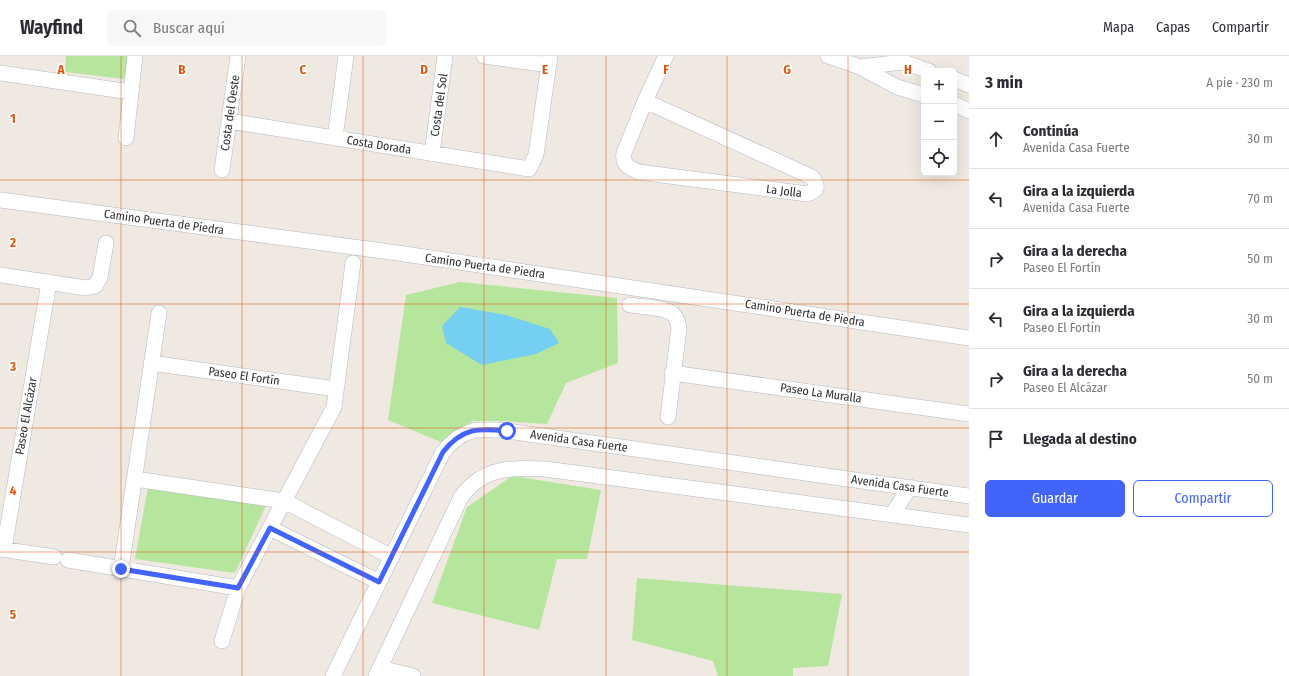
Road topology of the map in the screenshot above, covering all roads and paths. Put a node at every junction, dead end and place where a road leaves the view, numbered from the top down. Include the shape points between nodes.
1 (135, 56) edge
2 (238, 56) edge
3 (346, 56) edge
4 (445, 56) edge
5 (484, 56) edge
6 (666, 56) edge
7 (828, 56) edge
8 (903, 59) edge
9 (549, 60) edge
10 (860, 67) junction
11 (922, 68) edge
12 (0, 73) edge
13 (957, 80) edge
14 (969, 85) edge
15 (897, 86) junction
16 (131, 92) junction
17 (921, 94) edge
18 (645, 100) junction
19 (957, 105) edge
20 (969, 111) edge
21 (229, 121) junction
22 (126, 138) dead end
23 (335, 138) junction
24 (432, 154) junction
25 (222, 170) dead end
26 (0, 200) edge
27 (106, 243) dead end
28 (353, 263) dead end
29 (0, 275) edge
30 (49, 282) junction
31 (630, 305) dead end
32 (159, 313) dead end
33 (969, 338) edge
34 (152, 363) junction
35 (672, 373) junction
36 (336, 389) junction
37 (969, 414) edge
38 (668, 417) dead end
39 (135, 479) junction
40 (910, 487) junction
41 (969, 496) edge
42 (284, 501) junction
43 (892, 515) junction
44 (969, 525) edge
45 (270, 528) junction
46 (2, 549) edge
47 (392, 557) junction
48 (54, 558) dead end
49 (68, 560) dead end
50 (121, 569) junction
51 (379, 582) junction
52 (238, 588) junction
53 (222, 641) dead end
54 (378, 672) edge
55 (333, 676) edge
56 (413, 676) edge

1 - 16 street
2 - 21 street, Costa del Oeste
3 - 23 street
4 - 24 street, Costa del Sol
5 - 9 street
6 - 18 street, La Jolla
7 - 10 street
8 - 10 street
8 - 11 street
8 - 15 street
9 - 24 street, Costa Dorada via 536,155 528,169
10 - 15 street
12 - 16 street
13 - 14 street
15 - 17 street
16 - 22 street
18 - 18 street, La Jolla via 624,153 625,165 631,169 807,194 816,189 812,177
19 - 20 street
21 - 23 street, Costa Dorada
21 - 25 street, Costa del Oeste
23 - 24 street, Costa Dorada
26 - 33 street, Camino Puerta de Piedra via 398,253
27 - 30 street via 100,278 95,286 86,288
28 - 36 street
29 - 30 street
30 - 46 street, Paseo El Alcázar
31 - 35 street via 664,310 672,313 677,319 679,328
32 - 34 street
34 - 36 street, Paseo El Fortín
34 - 39 street
35 - 37 street, Paseo La Muralla
35 - 38 street
36 - 42 street via 334,407
39 - 42 street
39 - 50 street
40 - 41 street, Avenida Casa Fuerte
40 - 43 street
40 - 47 street, Avenida Casa Fuerte via 507,431 472,430 451,442 443,452
42 - 45 street
42 - 47 street
43 - 44 street
43 - 54 street via 545,469 508,469 492,472 468,486 461,497
45 - 51 street
45 - 52 street
46 - 48 street, Paseo El Alcázar
47 - 51 street, Avenida Casa Fuerte
49 - 50 street
50 - 52 street
51 - 55 street, Avenida Casa Fuerte
52 - 53 street
54 - 56 street

